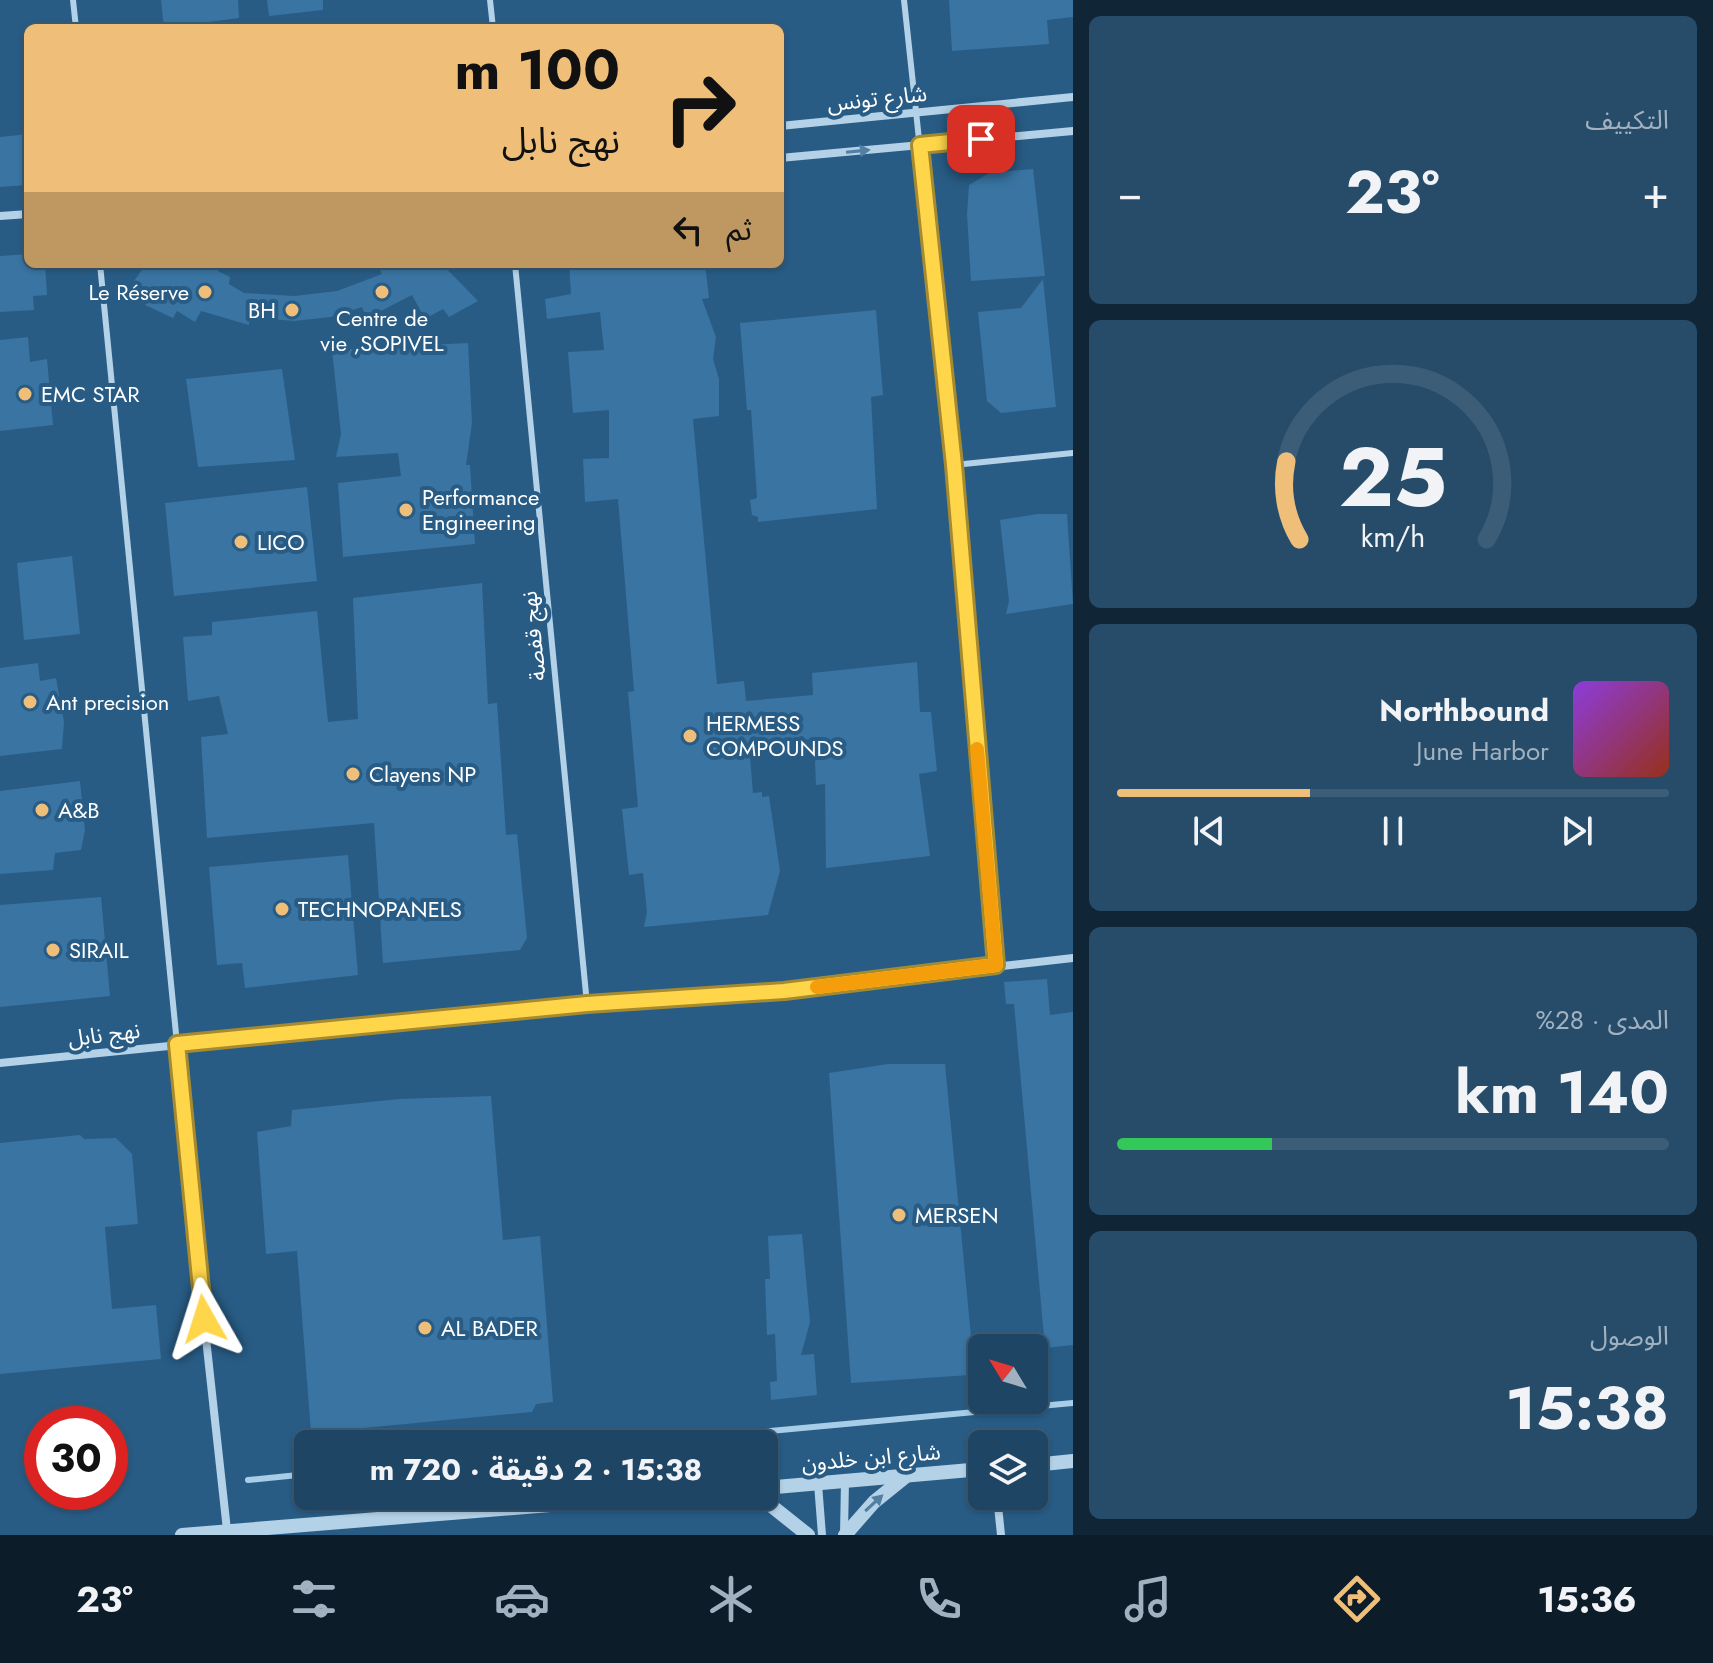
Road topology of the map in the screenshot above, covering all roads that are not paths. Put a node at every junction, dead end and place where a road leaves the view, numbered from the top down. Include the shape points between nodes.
1 (73, 0) edge
2 (490, 0) edge
3 (904, 0) edge
4 (76, 24) edge
5 (493, 24) edge
6 (1073, 97) edge
7 (914, 112) junction
8 (784, 126) edge
9 (1073, 131) edge
10 (920, 145) junction
11 (784, 158) edge
12 (24, 214) edge
13 (0, 216) edge
14 (100, 268) edge
15 (515, 268) edge
16 (1073, 453) edge
17 (954, 465) junction
18 (1073, 958) edge
19 (996, 965) junction
20 (587, 1004) junction
21 (177, 1044) junction
22 (0, 1063) edge
23 (1073, 1461) edge
24 (1048, 1464) edge
25 (968, 1470) edge
26 (907, 1476) junction
27 (845, 1481) junction
28 (818, 1484) junction
29 (778, 1487) edge
30 (482, 1510) edge
31 (777, 1510) edge
32 (998, 1510) edge
33 (227, 1530) junction
34 (182, 1535) edge
35 (808, 1535) edge
36 (822, 1535) edge
37 (845, 1535) edge
38 (1001, 1535) edge

1 - 4 lane
2 - 5 lane
3 - 7 lane
6 - 7 street, شارع تونس
7 - 8 street, شارع تونس
7 - 10 lane
9 - 10 street
11 -> 10 street
10 - 17 lane
12 - 13 street
14 - 21 lane
15 - 20 lane, نهج قفصة
16 - 17 lane
17 - 19 lane
18 - 19 street, نهج نابل
19 - 20 street, نهج نابل via 784,991
20 - 21 street, نهج نابل
21 - 22 street, نهج نابل
21 - 33 street
23 - 24 street
25 - 26 street, شارع ابن خلدون
26 - 27 street, شارع ابن خلدون
37 -> 26 street
27 - 28 street, شارع ابن خلدون
27 - 37 street
28 - 29 street, شارع ابن خلدون
28 - 36 street
30 - 33 street
31 - 35 street
32 - 38 street
33 - 34 street

